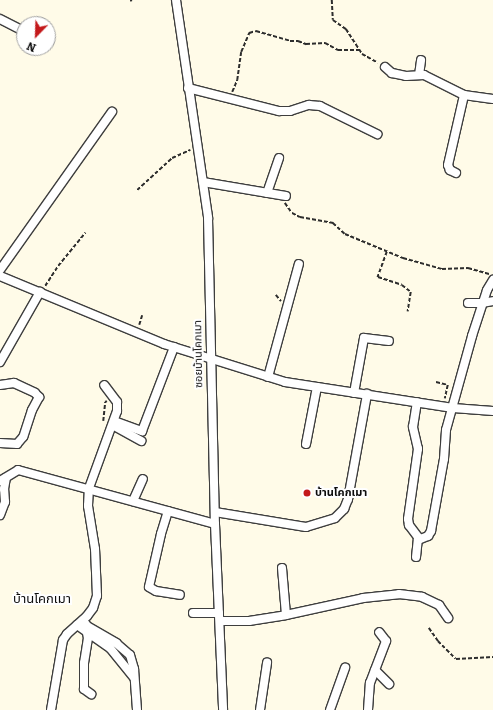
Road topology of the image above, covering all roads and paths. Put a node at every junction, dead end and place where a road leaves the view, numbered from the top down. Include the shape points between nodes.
1 (176, 0) edge
2 (332, 0) edge
3 (0, 19) edge
4 (16, 27) edge
5 (359, 50) junction
6 (421, 60) dead end
7 (385, 66) joint
8 (419, 75) junction
9 (188, 88) junction
10 (464, 95) junction
11 (230, 98) junction
12 (493, 100) edge
13 (112, 112) dead end
14 (377, 134) dead end
15 (198, 147) junction
16 (279, 158) dead end
17 (456, 173) dead end
18 (203, 182) junction
19 (137, 190) dead end
20 (267, 193) junction
21 (282, 195) joint
22 (85, 233) dead end
23 (387, 251) junction
24 (299, 264) dead end
25 (0, 270) edge
26 (493, 275) edge
27 (0, 276) edge
28 (493, 280) edge
29 (40, 292) junction
30 (493, 301) edge
31 (468, 303) dead end
32 (482, 303) junction
33 (408, 312) dead end
34 (142, 315) dead end
35 (136, 333) junction
36 (389, 341) dead end
37 (174, 348) junction
38 (210, 359) junction
39 (0, 362) edge
40 (268, 377) junction
41 (436, 382) dead end
42 (0, 385) edge
43 (104, 385) dead end
44 (317, 387) junction
45 (354, 393) junction
46 (367, 394) junction
47 (115, 398) junction
48 (417, 402) junction
49 (448, 407) junction
50 (493, 412) edge
51 (103, 421) dead end
52 (113, 423) junction
53 (140, 441) dead end
54 (0, 443) edge
55 (306, 444) dead end
56 (143, 479) dead end
57 (3, 480) edge
58 (89, 488) junction
59 (133, 501) junction
60 (168, 511) junction
61 (215, 512) junction
62 (0, 515) edge
63 (216, 524) junction
64 (418, 540) junction
65 (416, 557) dead end
66 (282, 568) dead end
67 (180, 595) dead end
68 (193, 613) dead end
69 (286, 615) junction
70 (220, 617) junction
71 (448, 618) dead end
72 (80, 622) junction
73 (429, 628) dead end
74 (378, 632) dead end
75 (87, 633) junction
76 (493, 657) edge
77 (267, 664) dead end
78 (345, 668) dead end
79 (375, 670) junction
80 (135, 681) junction
81 (389, 684) dead end
82 (90, 694) dead end
83 (51, 710) edge
84 (137, 710) edge
85 (223, 710) edge
86 (260, 710) edge
87 (330, 710) edge
88 (368, 710) edge

1 - 9 street, ซอยบ้านโคกเมา
2 - 5 path via 334,20 346,29
3 - 4 street
5 - 7 path
5 - 11 path via 338,50 325,43 306,44 256,31 249,33 240,52 237,80
6 - 8 street
7 - 8 street via 392,73
8 - 10 street via 424,75
9 - 11 street
9 - 15 street, ซอยบ้านโคกเมา
10 - 12 street
10 - 17 street via 448,165 450,170
11 - 14 street via 285,112 320,106
13 - 25 street
15 - 18 street, ซอยบ้านโคกเมา
15 - 19 path via 172,158
16 - 20 street
18 - 20 street
18 - 38 street, ซอยบ้านโคกเมา via 208,218
20 - 21 street
21 - 23 path via 292,213 333,223 345,234
22 - 29 path
23 - 26 path via 430,267 468,268
23 - 33 path via 378,277 402,285 411,292
24 - 40 street
27 - 29 street
28 - 32 street
29 - 35 street
29 - 39 street
30 - 32 street
31 - 32 street
32 - 49 street
34 - 35 path
35 - 37 street
36 - 45 street via 364,338
37 - 38 street
37 - 52 street via 142,431
38 - 40 street
38 - 61 street, ซอยบ้านโคกเมา
40 - 44 street
41 - 49 path via 448,385
42 - 54 street via 14,383 40,397 32,410 23,437 17,444
43 - 47 street
44 - 45 street
44 - 55 street
45 - 46 street
46 - 48 street
46 - 61 street via 348,499 344,510 335,518 306,527
47 - 51 path via 105,402
47 - 52 street via 117,411
48 - 49 street
48 - 64 street via 413,427 418,449 408,525
49 - 50 street
49 - 64 street via 444,459 431,531 428,536
52 - 53 street
52 - 58 street
56 - 59 street
57 - 58 street via 18,470
57 - 62 street via 5,502
58 - 59 street
58 - 72 street via 88,506 95,549 97,596 93,608
59 - 60 street
60 - 63 street
60 - 67 street via 149,587 156,591
61 - 63 street, ซอยบ้านโคกเมา
63 - 70 street, ซอยบ้านโคกเมา
64 - 65 street
66 - 69 street
68 - 70 street
69 - 70 street via 249,621
69 - 71 street via 363,598 399,594 422,598 439,605
70 - 85 street, ซอยบ้านโคกเมา
72 - 75 street
72 - 80 street via 125,649 130,655
72 - 83 street via 63,640
73 - 76 path via 456,659
74 - 79 street via 386,641
75 - 80 street via 110,648
75 - 82 street via 84,689
77 - 86 street
78 - 87 street
79 - 81 street
79 - 88 street via 368,691
80 - 84 street

